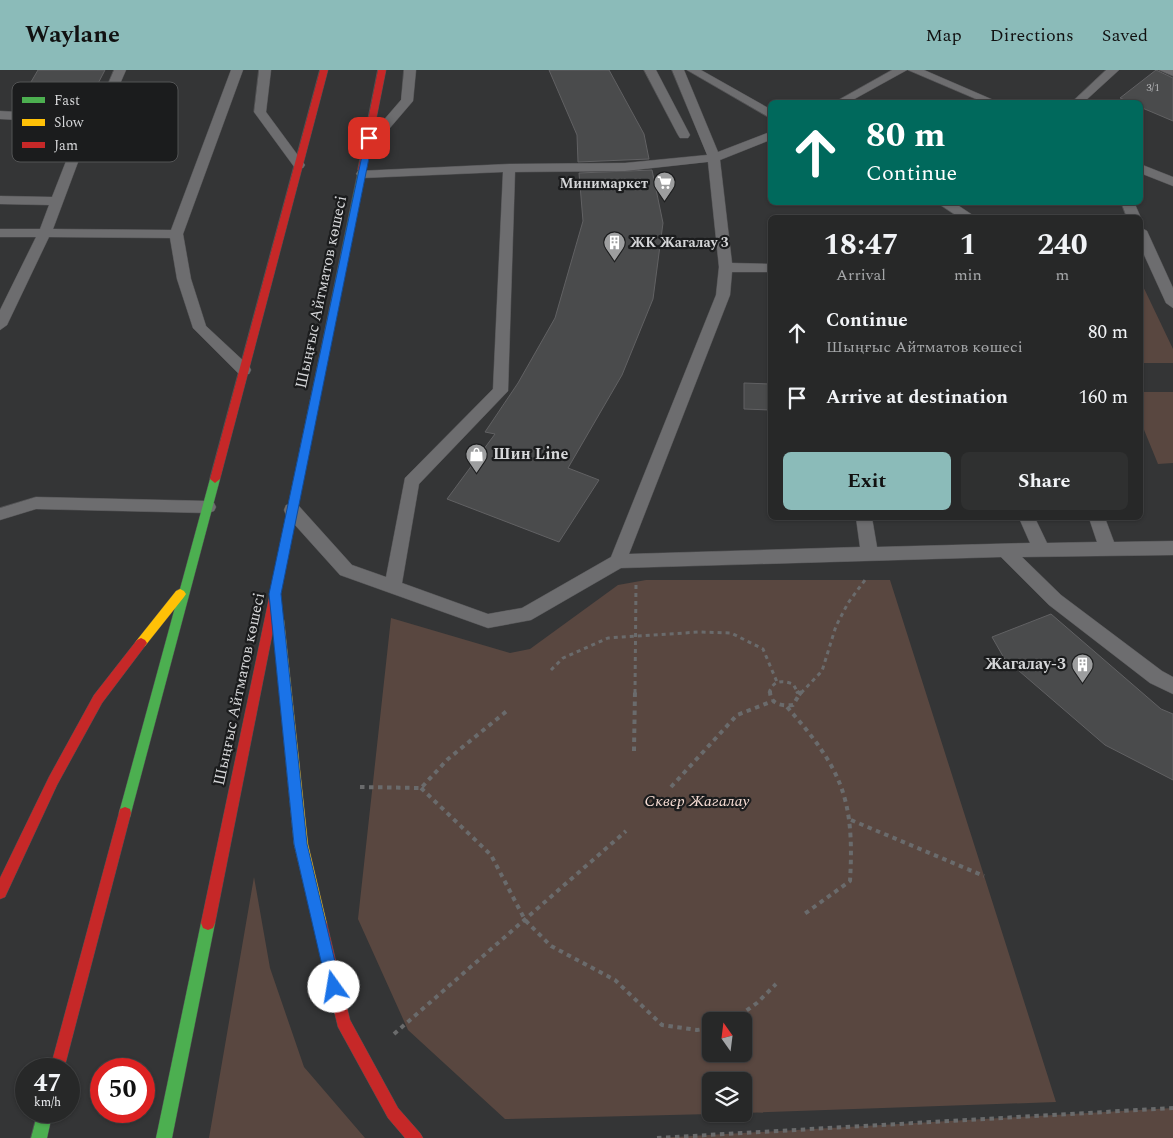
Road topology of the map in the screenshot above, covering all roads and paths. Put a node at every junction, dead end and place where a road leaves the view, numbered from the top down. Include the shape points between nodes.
1 (120, 70) edge
2 (237, 70) edge
3 (266, 70) edge
4 (324, 70) edge
5 (382, 70) edge
6 (410, 70) edge
7 (650, 70) edge
8 (678, 70) edge
9 (692, 70) edge
10 (901, 70) edge
11 (914, 70) edge
12 (1113, 70) edge
13 (1165, 70) edge
14 (1173, 73) edge
15 (115, 82) edge
16 (844, 100) edge
17 (987, 100) edge
18 (1080, 100) edge
19 (768, 113) edge
20 (684, 135) dead end
21 (768, 137) edge
22 (367, 147) junction
23 (714, 158) junction
24 (72, 162) edge
25 (299, 165) junction
26 (509, 168) junction
27 (1143, 169) edge
28 (362, 174) junction
29 (1173, 182) edge
30 (0, 200) edge
31 (58, 201) junction
32 (947, 205) edge
33 (966, 215) edge
34 (45, 232) junction
35 (0, 233) edge
36 (176, 234) junction
37 (1143, 238) edge
38 (726, 267) junction
39 (768, 268) edge
40 (1173, 303) edge
41 (0, 325) edge
42 (244, 370) junction
43 (208, 507) junction
44 (292, 510) junction
45 (0, 514) edge
46 (864, 520) edge
47 (1028, 520) edge
48 (1098, 520) edge
49 (1108, 548) junction
50 (1173, 548) edge
51 (1041, 549) junction
52 (1005, 550) junction
53 (870, 555) junction
54 (618, 560) junction
55 (865, 580) dead end
56 (636, 582) dead end
57 (187, 585) junction
58 (393, 588) junction
59 (275, 594) junction
60 (635, 637) junction
61 (551, 670) dead end
62 (776, 682) junction
63 (1173, 686) edge
64 (799, 695) junction
65 (773, 701) junction
66 (787, 707) junction
67 (508, 710) dead end
68 (634, 751) dead end
69 (671, 786) dead end
70 (360, 787) dead end
71 (421, 788) junction
72 (850, 820) junction
73 (626, 831) dead end
74 (984, 876) dead end
75 (0, 892) edge
76 (803, 915) dead end
77 (525, 920) junction
78 (776, 984) dead end
79 (744, 1012) edge
80 (702, 1029) edge
81 (394, 1034) dead end
82 (60, 1058) edge
83 (1173, 1108) edge
84 (43, 1123) edge
85 (39, 1138) edge
86 (164, 1138) edge
87 (415, 1138) edge
88 (657, 1138) edge

1 - 15 lane
2 - 36 lane
3 - 25 lane via 260,112
4 - 25 main road
5 - 22 main road, Шыңғыс Айтматов көшесі
6 - 22 lane via 407,102
7 - 20 lane
8 - 23 lane
9 - 19 lane
10 - 16 lane
11 - 17 lane
12 - 18 lane
13 - 14 lane
21 - 23 lane
22 - 28 main road, Шыңғыс Айтматов көшесі
23 - 26 lane via 625,167
23 - 38 lane
24 - 31 lane
25 - 42 main road
26 - 28 lane
26 - 58 lane via 500,391 411,482
27 - 29 lane
28 - 44 main road, Шыңғыс Айтматов көшесі
30 - 31 lane
31 - 34 lane
32 - 33 lane
34 - 35 lane
34 - 36 lane
34 - 41 lane
36 - 42 lane via 184,278 200,328
37 - 40 lane
38 - 39 lane
38 - 54 lane via 723,295
42 - 43 main road
43 - 45 lane via 36,503
43 - 57 main road
44 - 58 lane via 346,570
44 - 59 main road, Шыңғыс Айтматов көшесі
46 - 53 lane
47 - 51 lane
48 - 49 lane
49 - 50 lane
49 - 51 lane
51 - 52 lane
52 - 53 lane
52 - 63 lane via 1055,600 1156,677
53 - 54 lane
54 - 58 lane via 525,614 488,621
55 - 64 path via 836,626 822,671
56 - 60 path
57 - 75 main road via 98,698 53,781
57 - 82 main road
59 - 86 main road, Шыңғыс Айтматов көшесі
59 - 87 main road via 301,844 343,1022 393,1113
60 - 61 path via 608,638 586,646 563,658
60 - 62 path via 731,633 763,649
60 - 68 path
62 - 64 path via 793,684
62 - 65 path via 771,687
64 - 66 path via 793,705
65 - 66 path
65 - 69 path via 737,715
66 - 72 path via 815,737 833,764 847,795
67 - 71 path via 448,759
70 - 71 path
71 - 77 path via 492,855
72 - 74 path
72 - 76 path via 853,843 850,881
73 - 77 path
77 - 80 path via 551,946 615,980 662,1026
77 - 81 path
78 - 79 path
83 - 88 path
84 - 85 main road

